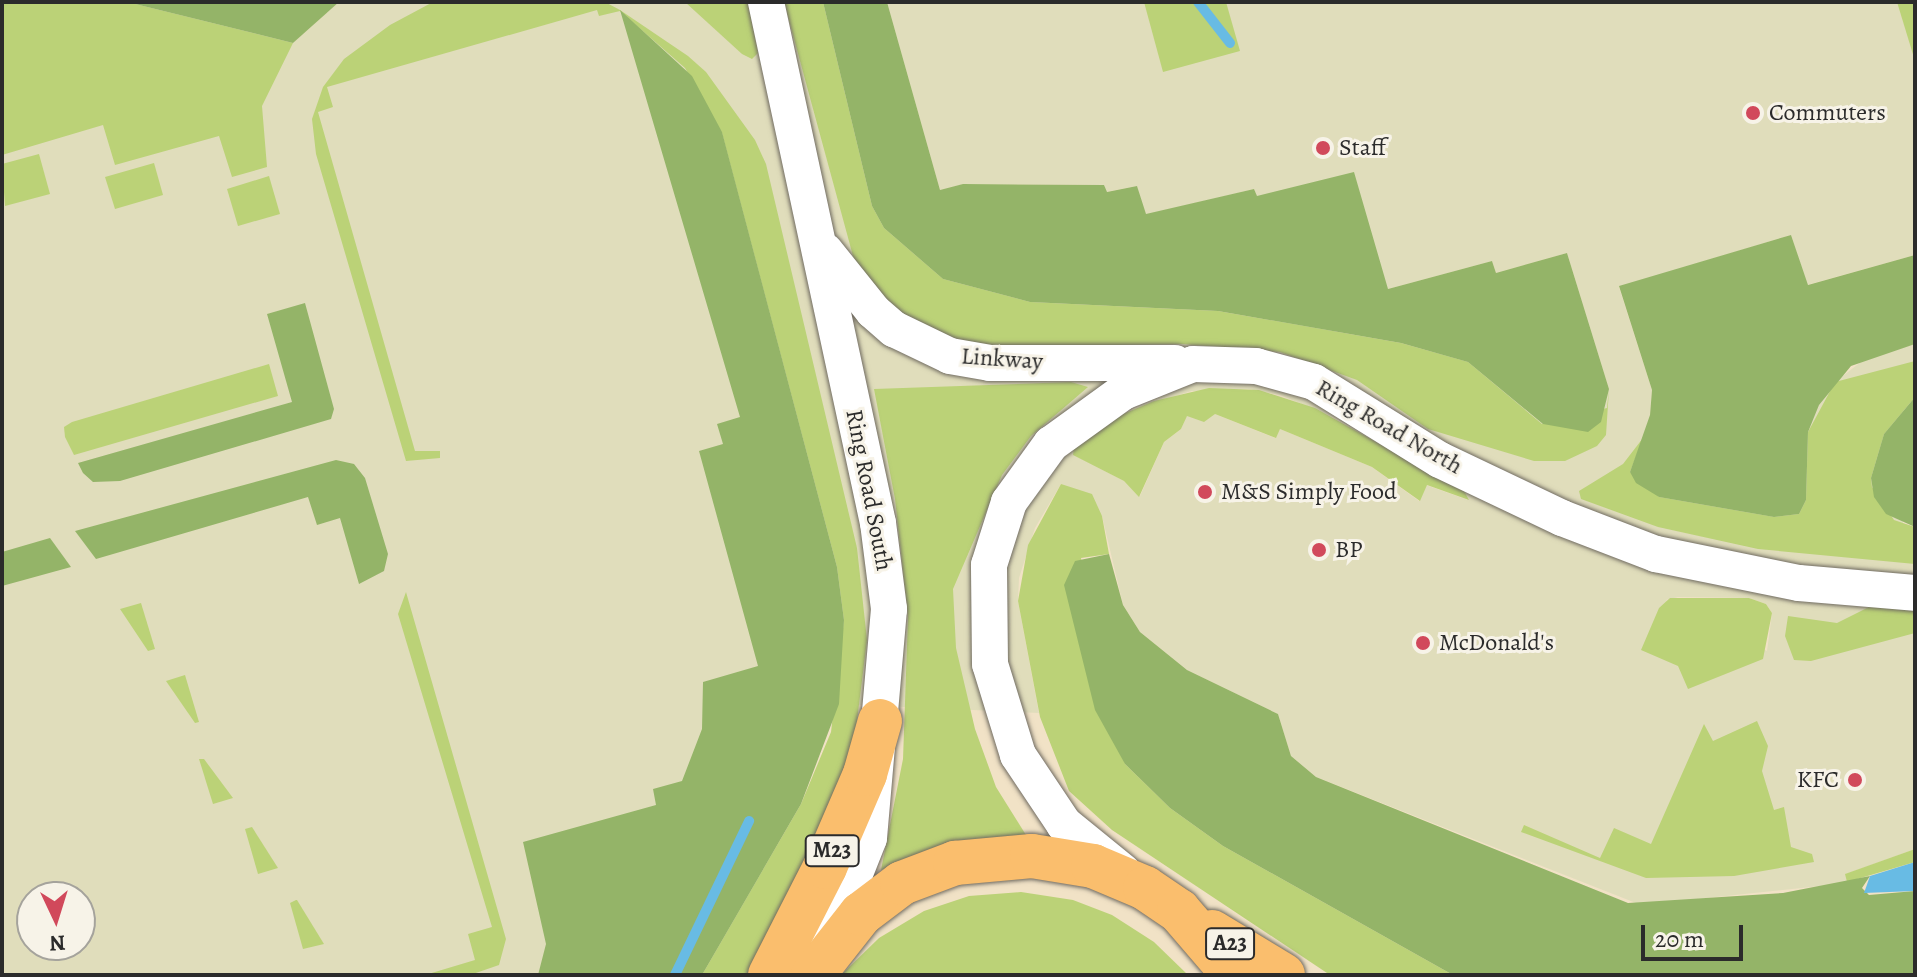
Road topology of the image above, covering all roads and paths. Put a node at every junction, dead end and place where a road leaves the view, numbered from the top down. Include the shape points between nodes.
1 (766, 2) edge
2 (815, 233) junction
3 (1193, 364) junction
4 (1915, 593) edge
5 (880, 721) junction
6 (1162, 900) junction
7 (770, 975) edge
8 (812, 975) edge
9 (1234, 975) edge
10 (1283, 975) edge

1 - 2 street, Ring Road South
2 - 3 street, Linkway via 873,311 894,329 950,356 990,363
2 - 5 street, Ring Road South via 885,566 889,645
3 - 4 street, Ring Road North via 1256,366 1314,382 1440,460 1562,518 1656,554 1825,587
3 - 6 street, Ring Road North via 1123,392 1051,444 1021,481 1000,521 987,579 990,664 1018,755 1064,824
5 - 7 highway, M23 via 865,774 825,867
5 - 8 street, Ring Road South via 867,847
6 - 8 highway via 1093,866 1047,857 941,866 902,883 870,907
6 - 9 highway
6 - 10 highway, A23

